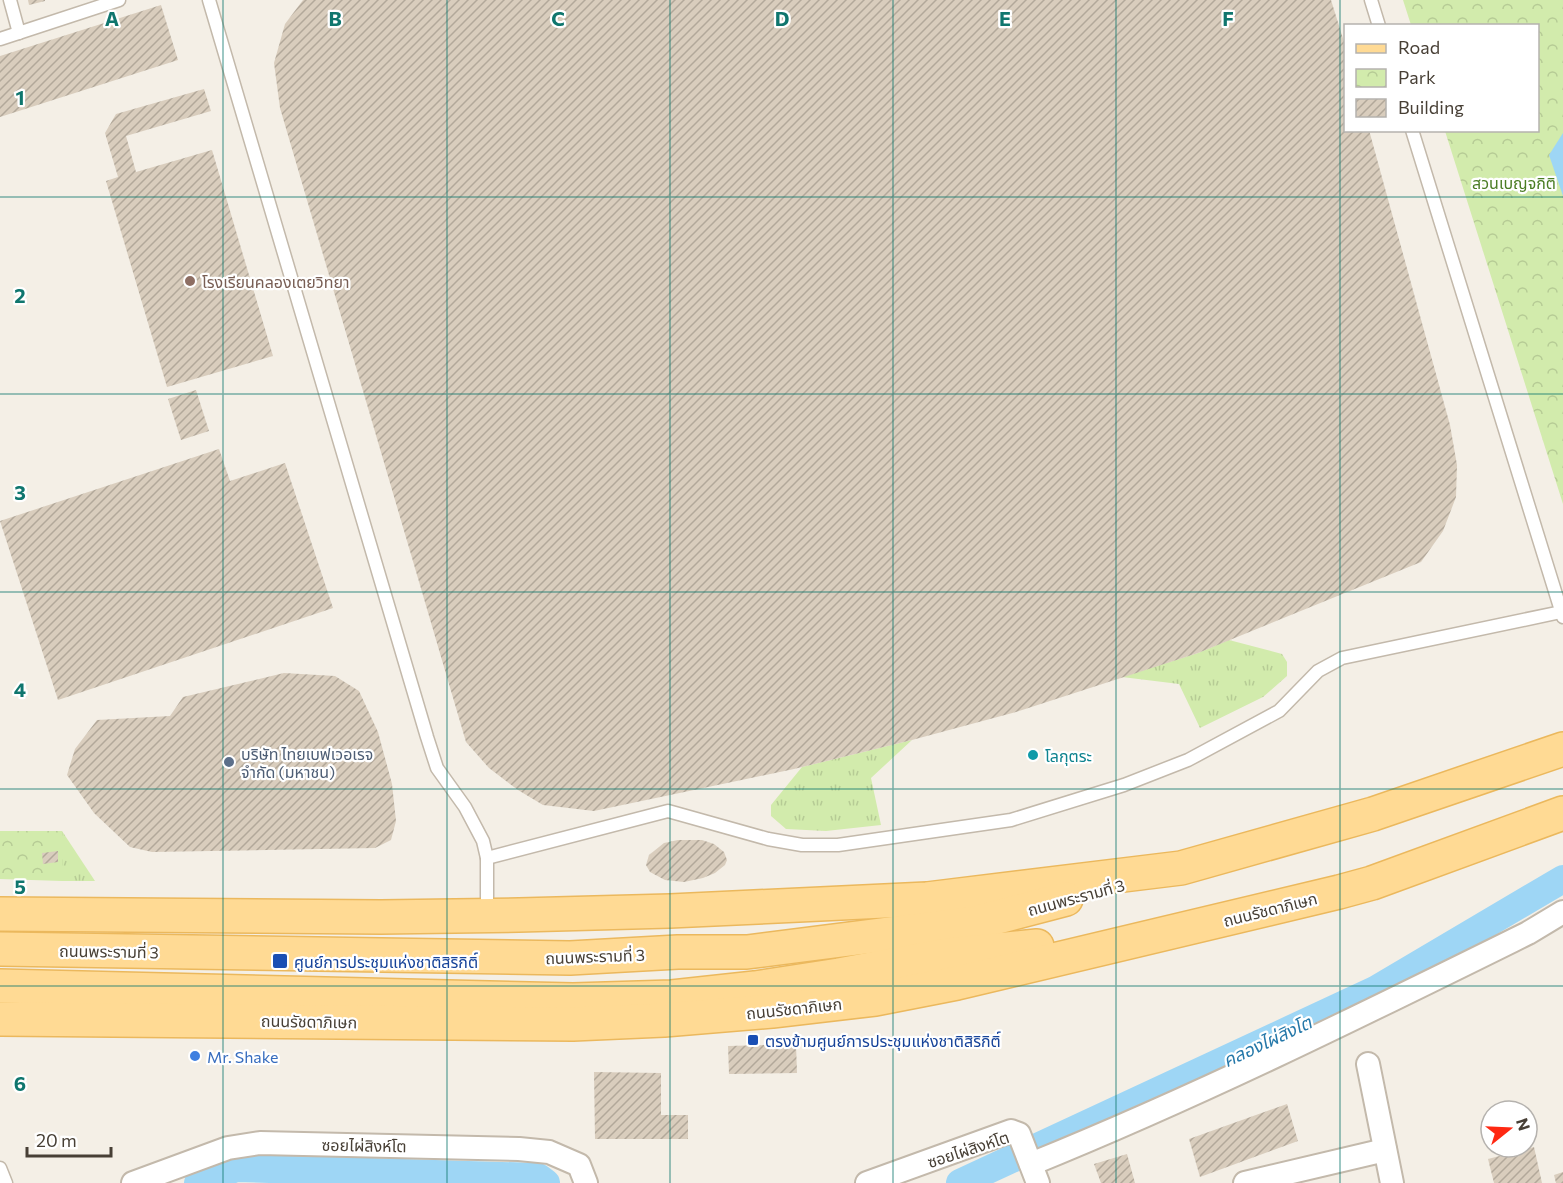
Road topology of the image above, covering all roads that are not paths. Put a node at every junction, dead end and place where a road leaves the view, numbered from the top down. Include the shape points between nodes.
1 (10, 0) edge
2 (119, 0) edge
3 (209, 0) edge
4 (1371, 0) edge
5 (1378, 24) edge
6 (19, 33) junction
7 (0, 39) edge
8 (1413, 132) edge
9 (1562, 614) edge
10 (1563, 749) edge
11 (1563, 813) edge
12 (487, 858) junction
13 (1181, 868) junction
14 (1563, 912) edge
15 (0, 914) edge
16 (487, 915) junction
17 (1177, 932) junction
18 (0, 949) edge
19 (0, 986) edge
20 (0, 1019) edge
21 (1368, 1064) dead end
22 (1385, 1150) junction
23 (0, 1168) edge
24 (1034, 1174) edge
25 (6, 1183) edge
26 (133, 1183) edge
27 (586, 1183) edge
28 (867, 1183) edge
29 (1245, 1183) edge
30 (1392, 1183) edge

1 - 6 lane
2 - 6 lane
3 - 12 lane via 437,768 476,825
4 - 5 lane
6 - 7 lane
8 - 9 lane
9 - 12 lane via 1342,658 1318,671 1280,711 1188,759 1124,785 1011,820 838,845 802,845 668,811
10 - 13 main road via 1373,814
11 - 17 main road, ถนนรัชดาภิเษก via 1372,883
12 - 16 lane
13 - 16 main road via 927,899
13 - 18 main road, ถนนพระรามที่ 3 via 964,925 747,952 570,958
14 - 24 street via 1299,1047 1127,1125
15 - 16 main road
17 - 19 main road via 947,955 755,988 672,997 573,1000
17 - 20 main road, ถนนรัชดาภิเษก via 875,999 664,1020 530,1025
21 - 22 street
22 - 29 street
22 - 30 street
23 - 25 lane
24 - 28 street, ซอยไผ่สิงห์โต via 1018,1134 1011,1131
26 - 27 street, ซอยไผ่สิงห์โต via 228,1148 260,1143 549,1152 579,1165

